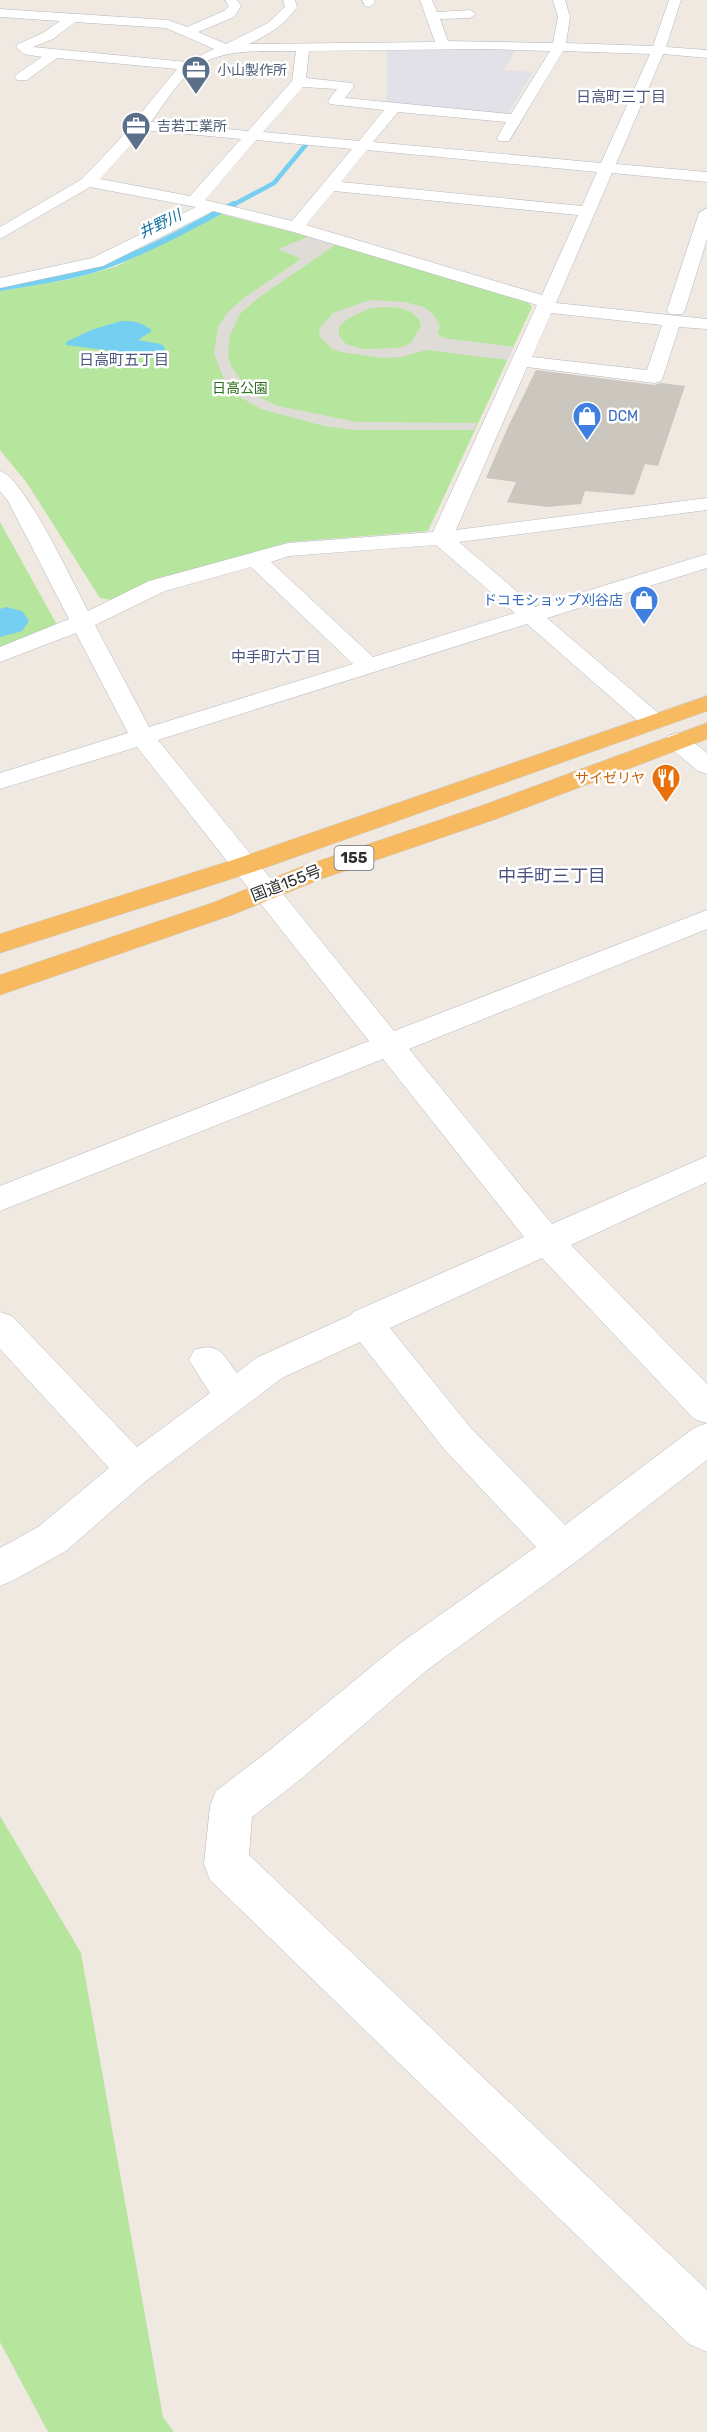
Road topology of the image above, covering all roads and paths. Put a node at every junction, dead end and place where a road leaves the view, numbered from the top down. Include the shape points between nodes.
1 (231, 0) edge
2 (289, 0) edge
3 (426, 0) edge
4 (559, 0) edge
5 (675, 0) edge
6 (0, 13) edge
7 (470, 14) dead end
8 (432, 16) junction
9 (74, 17) junction
10 (485, 29) dead end
11 (189, 31) junction
12 (486, 45) junction
13 (443, 46) junction
14 (558, 47) junction
15 (224, 48) junction
16 (303, 48) junction
17 (658, 50) junction
18 (54, 54) junction
19 (707, 54) edge
20 (190, 66) junction
21 (22, 78) dead end
22 (299, 82) junction
23 (394, 107) junction
24 (515, 119) junction
25 (139, 125) junction
26 (254, 136) junction
27 (363, 145) junction
28 (494, 157) junction
29 (607, 168) junction
30 (707, 177) edge
31 (88, 182) junction
32 (329, 186) junction
33 (194, 202) junction
34 (219, 208) junction
35 (588, 211) junction
36 (707, 213) edge
37 (296, 227) junction
38 (0, 234) edge
39 (0, 283) edge
40 (547, 302) junction
41 (707, 313) edge
42 (674, 315) junction
43 (707, 324) edge
44 (520, 361) junction
45 (0, 477) edge
46 (707, 504) edge
47 (441, 538) junction
48 (256, 560) junction
49 (707, 561) edge
50 (530, 616) junction
51 (82, 622) junction
52 (0, 655) edge
53 (368, 665) junction
54 (707, 703) edge
55 (654, 722) junction
56 (707, 730) edge
57 (143, 738) junction
58 (677, 741) junction
59 (707, 766) edge
60 (0, 781) edge
61 (246, 865) junction
62 (267, 890) junction
63 (707, 919) edge
64 (0, 944) edge
65 (0, 985) edge
66 (387, 1046) junction
67 (707, 1168) edge
68 (0, 1199) edge
69 (545, 1240) junction
70 (365, 1322) junction
71 (0, 1326) edge
72 (207, 1360) dead end
73 (233, 1396) junction
74 (707, 1408) edge
75 (707, 1439) edge
76 (134, 1468) junction
77 (563, 1549) junction
78 (0, 1568) edge
79 (707, 2326) edge

1 - 11 street via 235,6 229,14
2 - 15 street via 291,7 277,24
3 - 8 street
4 - 14 street via 564,17
5 - 17 street
6 - 9 street
7 - 8 street
8 - 13 street
9 - 11 street via 130,16
9 - 18 street via 48,36 23,47
10 - 12 street
11 - 15 street
12 - 13 street
12 - 14 street
13 - 16 street
14 - 17 street
14 - 24 street
15 - 16 street
15 - 20 street
16 - 22 street
17 - 19 street
17 - 29 street
18 - 20 street
18 - 21 street
20 - 25 street
22 - 23 street via 347,86 335,101
22 - 26 street
23 - 24 street
23 - 27 street
24 - 28 street
25 - 26 street
25 - 31 street
26 - 27 street
26 - 33 street
27 - 28 street
27 - 32 street
28 - 29 street
29 - 30 street
29 - 35 street
31 - 33 street
31 - 38 street
32 - 35 street
32 - 37 street
33 - 34 street
34 - 37 street
34 - 39 street via 97,262
35 - 40 street
36 - 42 street
37 - 40 street
40 - 42 street
40 - 44 street
41 - 42 street
42 - 43 street
42 - 44 street via 654,377
44 - 47 street
45 - 51 street via 18,500
46 - 47 street
47 - 48 street via 288,549
47 - 50 street
48 - 51 street via 157,586
48 - 53 street
49 - 50 street
50 - 53 street
50 - 55 street
51 - 52 street
51 - 57 street
53 - 57 street
54 - 55 highway, 国道155号 / 155
55 - 61 highway, 国道155号 / 155
56 - 58 highway, 国道155号 / 155
57 - 60 street
57 - 61 street
58 - 59 street
58 - 62 highway, 国道155号 / 155
61 - 62 street
61 - 64 highway, 国道155号 / 155
62 - 65 highway, 国道155号 / 155
62 - 66 street
63 - 66 street
66 - 68 street
66 - 69 street
67 - 69 street
69 - 70 street
69 - 74 street
70 - 73 street via 269,1368
70 - 77 street via 457,1438
71 - 76 street
72 - 73 street
73 - 76 street
75 - 77 street
76 - 78 street via 52,1539
77 - 79 street via 413,1657 231,1806 226,1864

